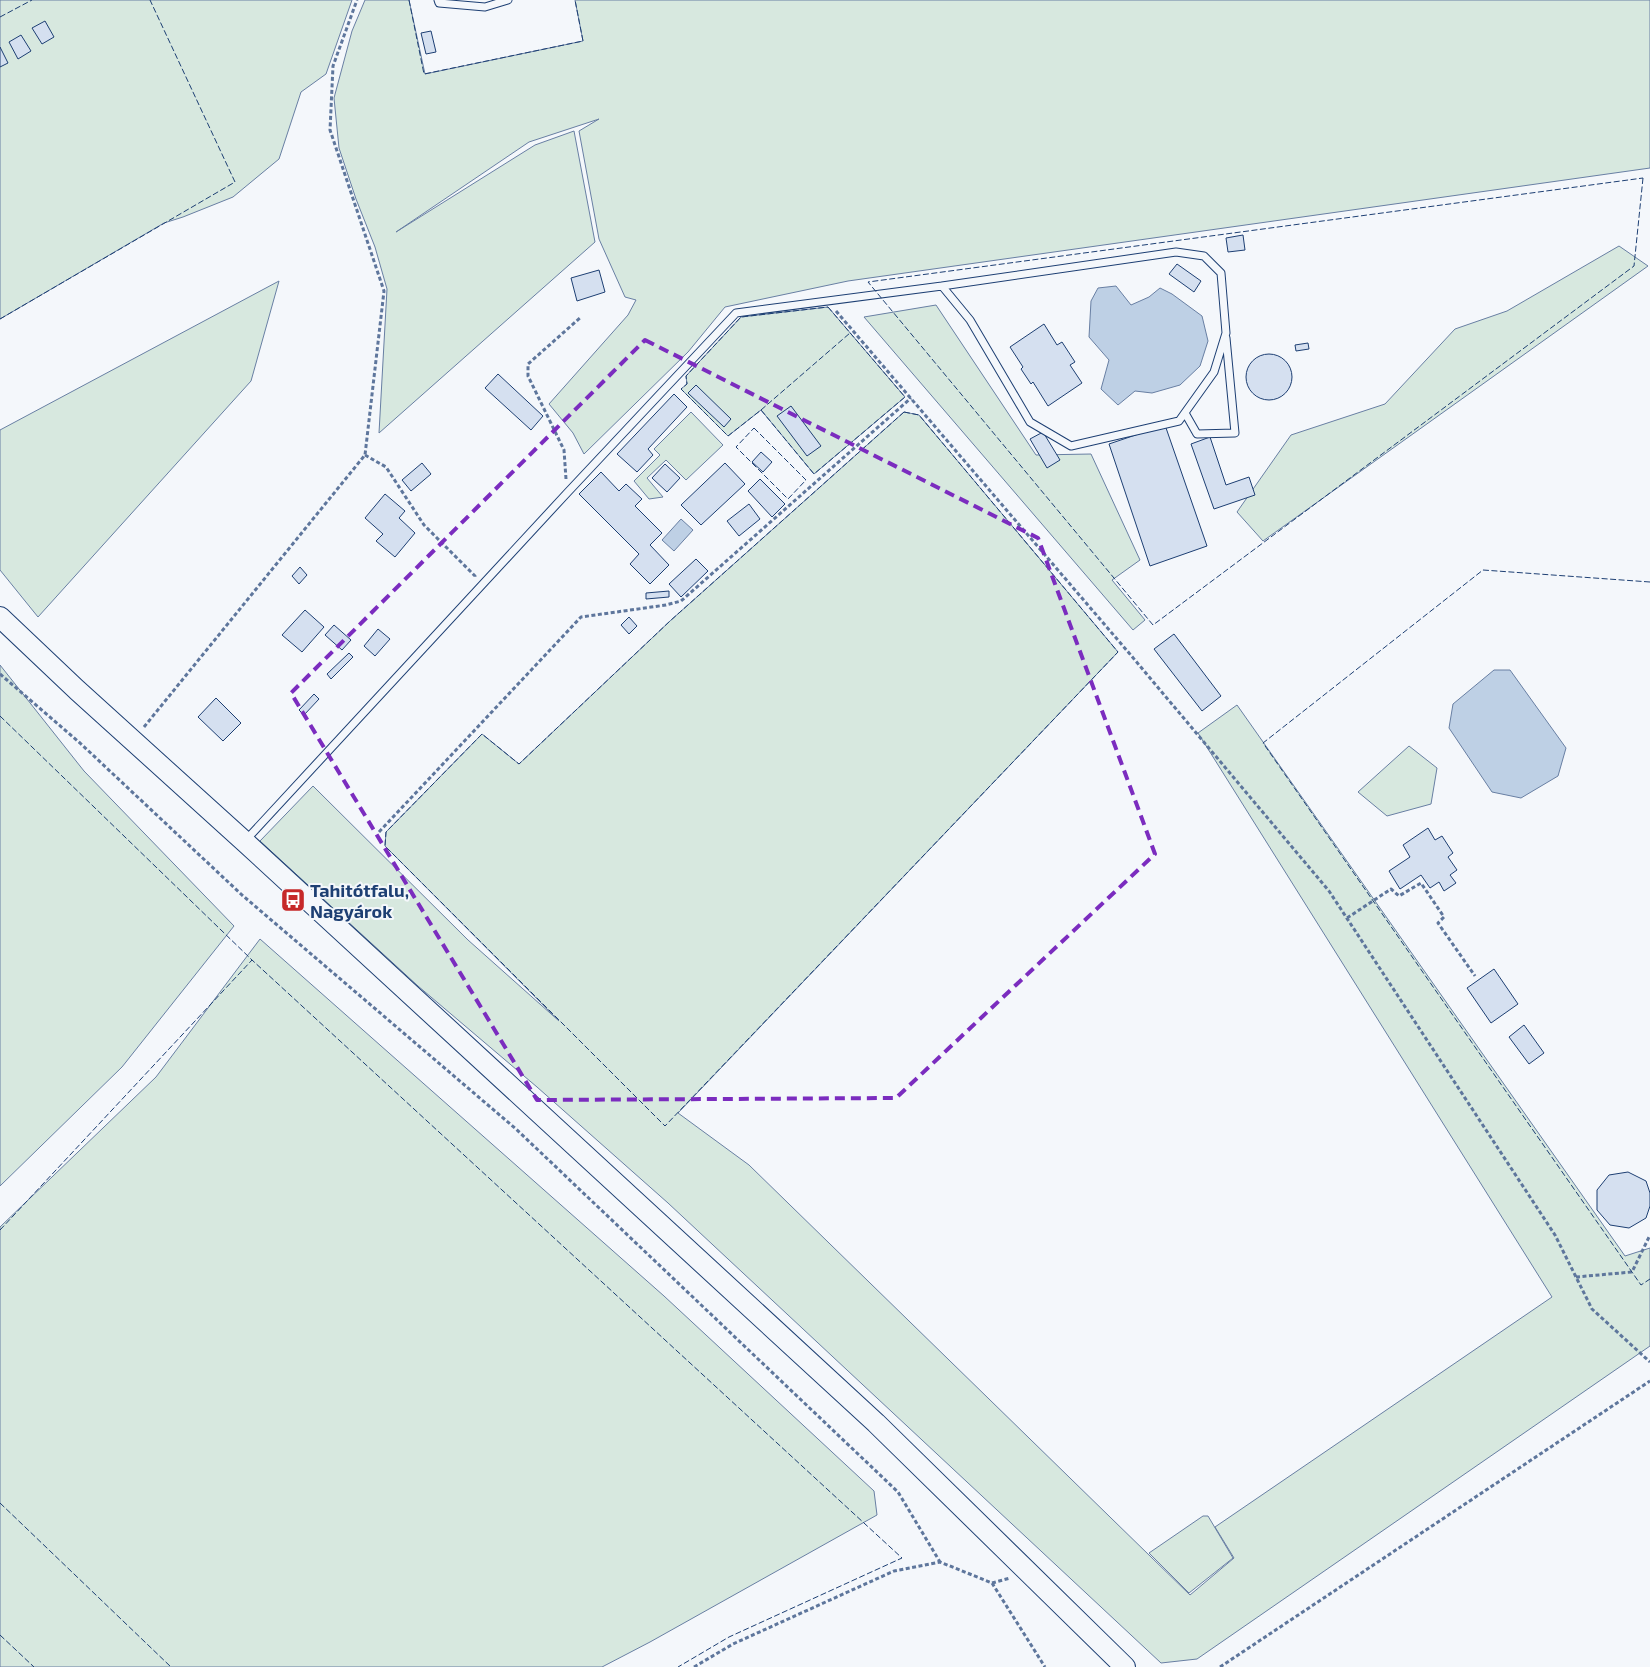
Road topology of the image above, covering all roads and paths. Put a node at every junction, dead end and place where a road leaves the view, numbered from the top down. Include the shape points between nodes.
1 (357, 0) edge
2 (438, 0) edge
3 (508, 0) edge
4 (942, 286) junction
5 (827, 301) junction
6 (581, 317) dead end
7 (1226, 332) junction
8 (911, 398) junction
9 (1185, 413) junction
10 (366, 455) junction
11 (567, 493) junction
12 (474, 594) junction
13 (0, 617) edge
14 (0, 674) edge
15 (133, 741) junction
16 (379, 832) dead end
17 (245, 842) junction
18 (1347, 918) junction
19 (1475, 976) dead end
20 (1650, 1235) edge
21 (1576, 1277) junction
22 (1650, 1362) edge
23 (1650, 1381) edge
24 (940, 1562) junction
25 (1030, 1572) junction
26 (992, 1583) junction
27 (694, 1667) edge
28 (1046, 1667) edge
29 (1126, 1667) edge
30 (1220, 1667) edge

1 - 10 path via 333,66 330,130 384,291
2 - 3 lane via 439,3 484,7
4 - 5 lane
4 - 7 lane via 1176,252 1204,256 1221,273
4 - 9 lane via 970,320 1030,422 1071,446 1179,421
5 - 8 path
5 - 11 lane via 736,313
6 - 11 path via 528,364 528,376 564,450
7 - 9 lane via 1214,372
7 - 9 lane via 1235,433 1197,434
8 - 16 path via 681,601 581,617
8 - 18 path via 1130,653 1329,892
10 - 12 path via 386,466 424,525 475,576
10 - 15 path
11 - 12 lane
12 - 17 lane
13 - 15 main road
14 - 24 path via 80,743 242,895 516,1130 898,1492
15 - 17 main road
17 - 25 main road via 876,1423
18 - 19 path via 1391,889 1399,896 1421,882 1444,917 1438,923
18 - 21 path via 1555,1235
20 - 21 path via 1632,1272
21 - 22 path via 1592,1309
23 - 30 path
24 - 26 path
24 - 27 path via 894,1571 733,1644
25 - 26 path
25 - 29 main road
26 - 28 path

